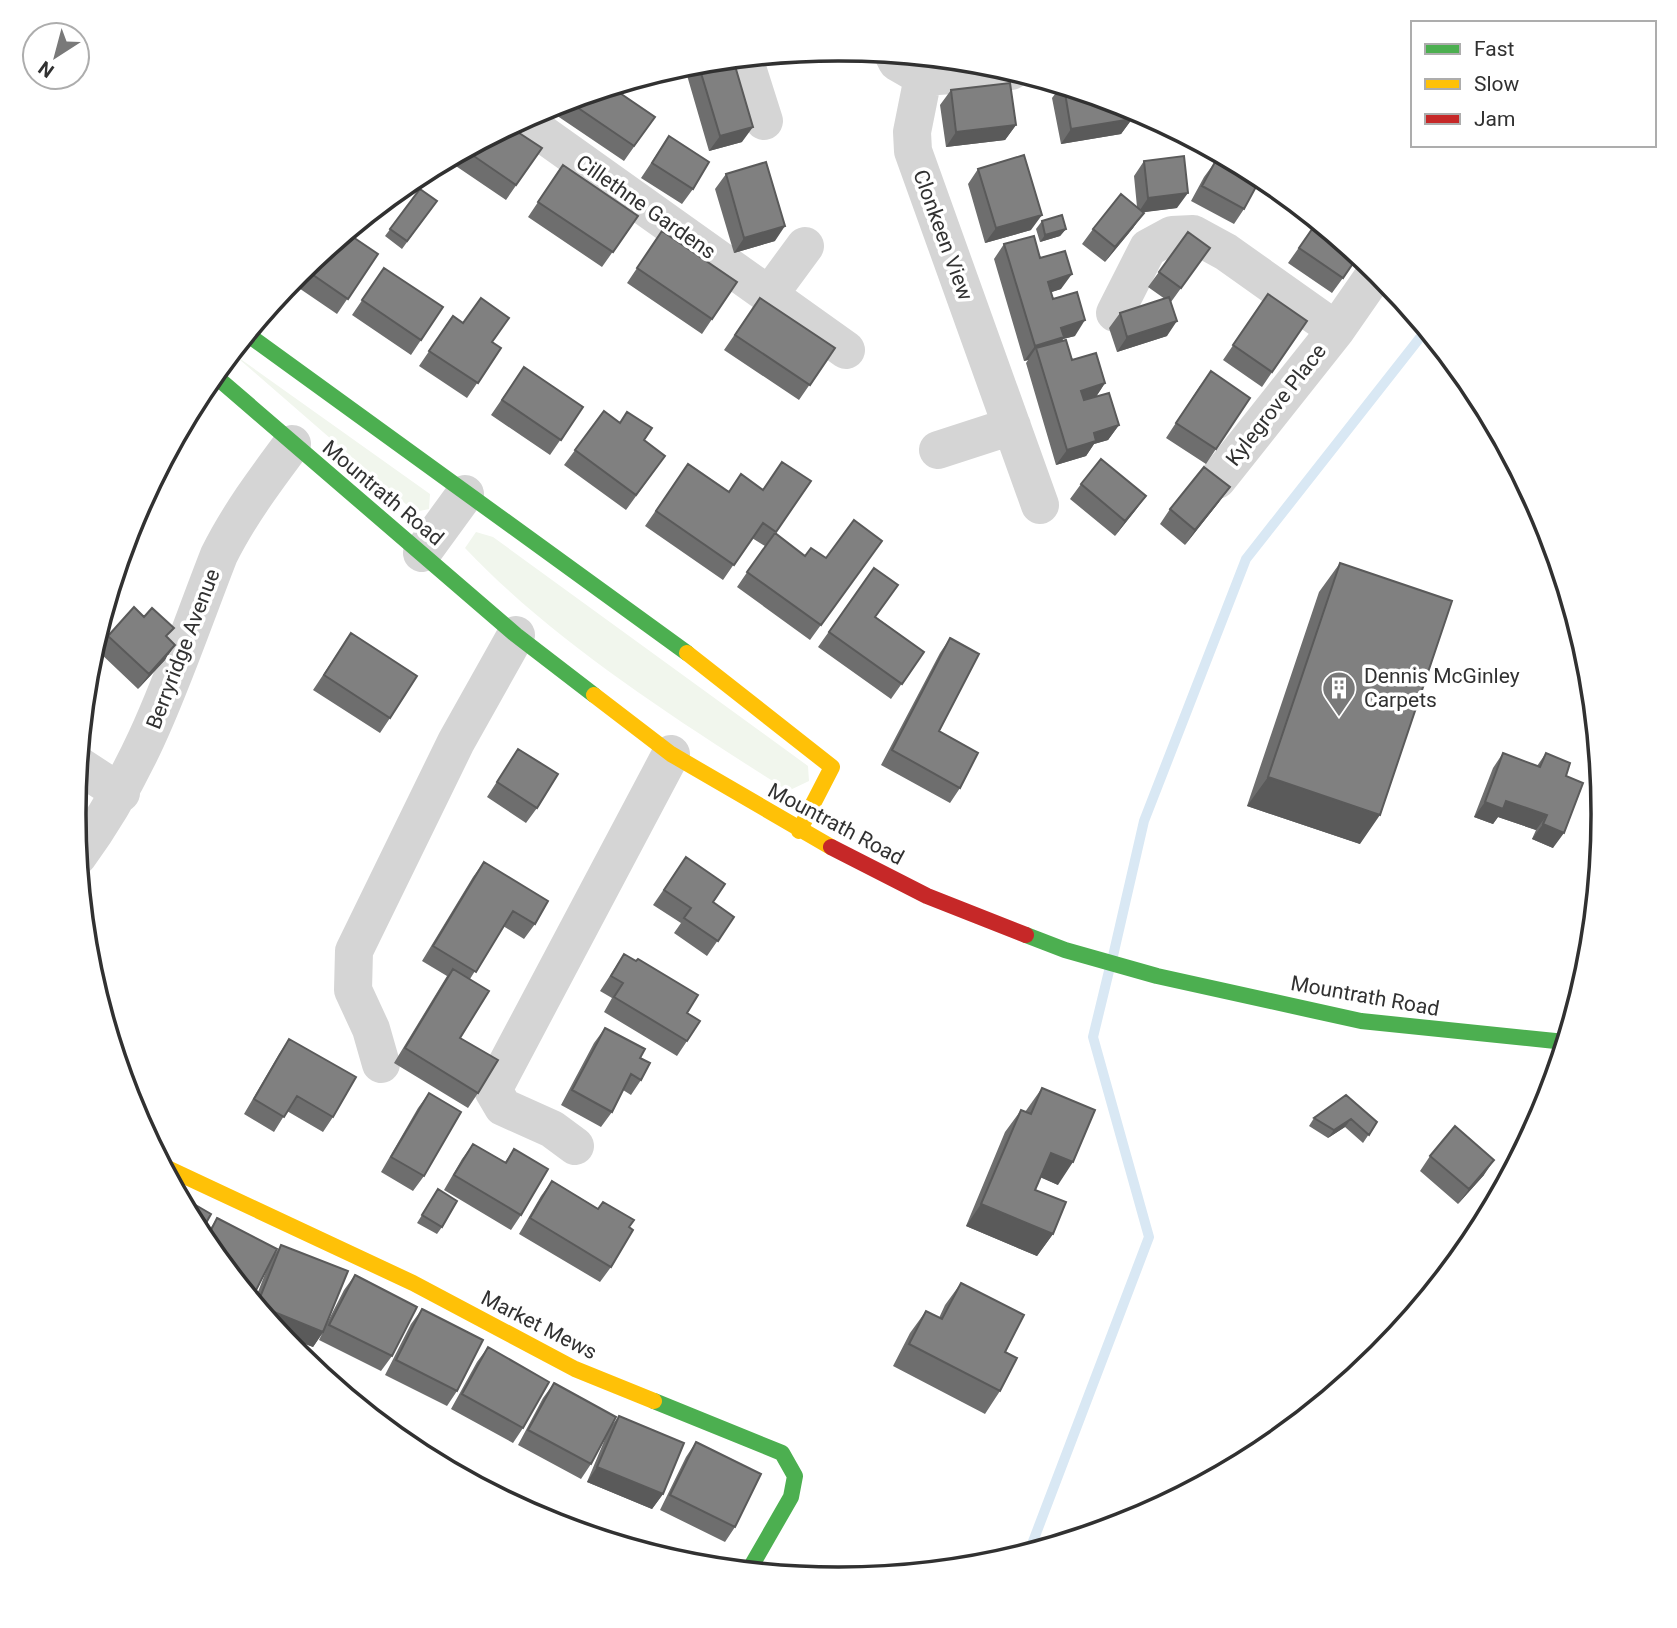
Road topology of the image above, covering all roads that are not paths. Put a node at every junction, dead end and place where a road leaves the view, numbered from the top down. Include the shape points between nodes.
1 (901, 64) edge
2 (747, 67) edge
3 (971, 74) edge
4 (923, 77) junction
5 (764, 121) dead end
6 (533, 127) edge
7 (805, 246) dead end
8 (1370, 281) edge
9 (769, 295) junction
10 (1115, 313) dead end
11 (1336, 330) junction
12 (255, 340) edge
13 (846, 350) dead end
14 (222, 382) edge
15 (1012, 426) junction
16 (292, 444) junction
17 (938, 450) dead end
18 (1217, 480) edge
19 (465, 494) junction
20 (1040, 505) dead end
21 (422, 554) junction
22 (516, 635) junction
23 (671, 754) junction
24 (87, 771) edge
25 (121, 793) junction
26 (799, 831) junction
27 (87, 843) edge
28 (1556, 1041) edge
29 (381, 1064) dead end
30 (575, 1146) dead end
31 (177, 1173) edge
32 (754, 1561) edge

1 - 4 street
2 - 5 street
3 - 4 street
4 - 15 street, Clonkeen View via 912,151
6 - 9 street, Cillethne Gardens
7 - 9 street
8 - 11 street, Kylegrove Place
9 - 13 street, Cillethne Gardens
10 - 11 street, Kylegrove Place via 1148,248 1172,235 1193,234
11 - 18 street, Kylegrove Place
12 - 19 street
14 - 16 street, Mountrath Road
15 - 17 street
15 - 20 street, Clonkeen View
16 - 21 street, Mountrath Road
16 - 25 street, Berryridge Avenue via 245,506 219,555 172,684
19 - 21 street
19 - 26 street via 663,634 832,767
21 - 22 street, Mountrath Road
22 - 23 street, Mountrath Road
22 - 29 street via 456,741 354,951 353,990
23 - 26 street, Mountrath Road
23 - 30 street via 493,1090 503,1107 552,1129
24 - 25 street
25 - 27 street, Berryridge Avenue
26 - 28 street, Mountrath Road via 927,896 1065,950 1157,976 1361,1021
31 - 32 street, Market Mews via 413,1283 575,1369 782,1453 795,1476 791,1497

